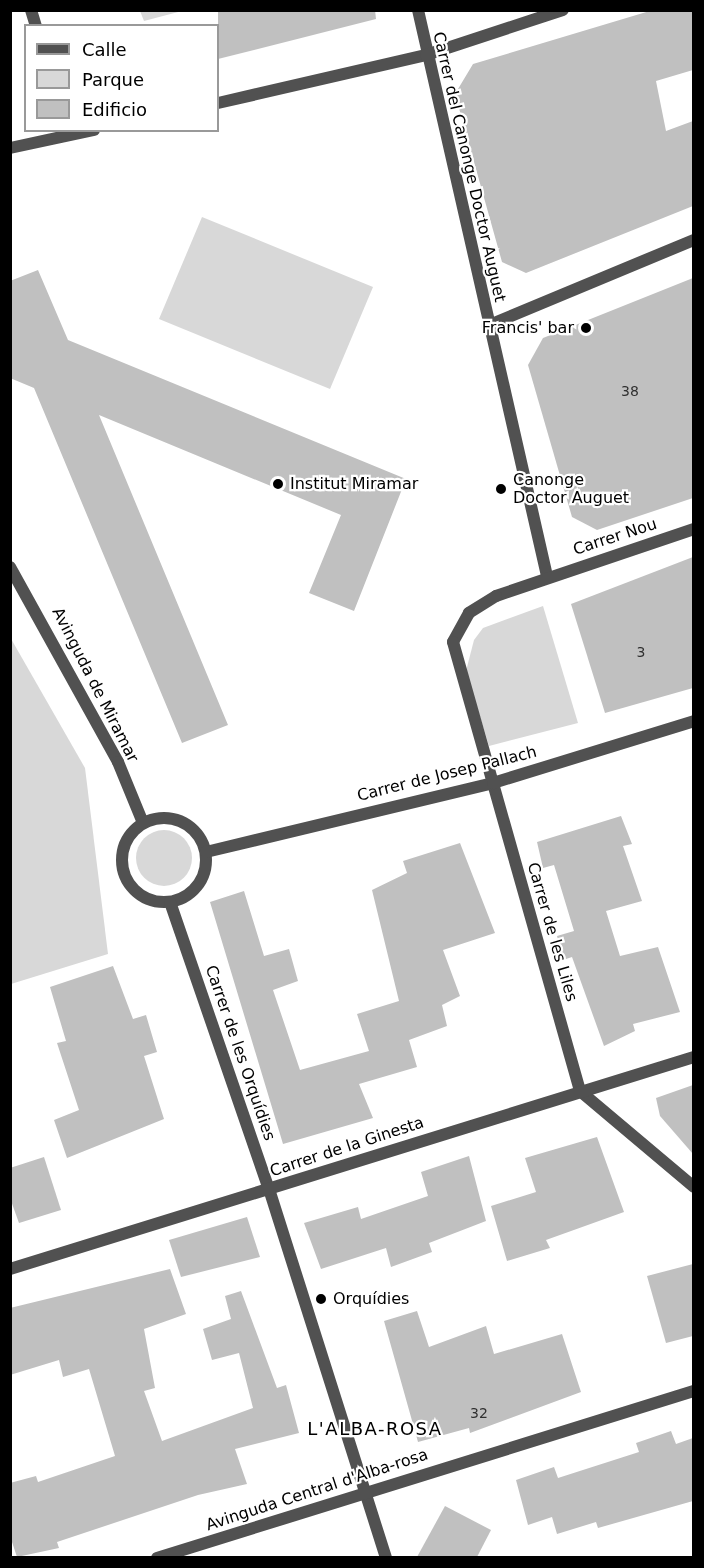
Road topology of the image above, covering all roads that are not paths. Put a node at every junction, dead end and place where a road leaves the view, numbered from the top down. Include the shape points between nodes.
1 (418, 10) edge
2 (563, 10) edge
3 (426, 55) junction
4 (219, 103) edge
5 (69, 133) edge
6 (10, 148) edge
7 (693, 240) edge
8 (488, 326) junction
9 (693, 529) edge
10 (10, 567) edge
11 (547, 576) junction
12 (693, 721) edge
13 (493, 783) junction
14 (143, 823) junction
15 (206, 852) junction
16 (170, 902) junction
17 (693, 1057) edge
18 (580, 1091) junction
19 (693, 1187) edge
20 (269, 1189) junction
21 (10, 1269) edge
22 (693, 1391) edge
23 (365, 1492) junction
24 (157, 1557) edge
25 (386, 1557) edge

1 - 3 street, Carrer del Canonge Doctor Auguet
2 - 3 street
3 - 4 street
3 - 8 street, Carrer del Canonge Doctor Auguet
5 - 6 street
7 - 8 street
8 - 11 street, Carrer del Canonge Doctor Auguet
9 - 11 street, Carrer Nou
10 - 14 street, Avinguda de Miramar via 118,762
11 - 13 street, Carrer Nou via 484,602 469,613 453,642
12 - 13 street, Carrer de Josep Pallach
13 - 15 street, Carrer de Josep Pallach
13 - 18 street, Carrer de les Liles
14 - 15 street via 162,818 181,821 197,834
14 - 16 street via 124,846 124,874 142,897
15 - 16 street via 202,879 195,890
16 - 20 street, Carrer de les Orquídies
17 - 18 street, Carrer de la Ginesta
18 - 19 street
18 - 20 street, Carrer de la Ginesta
20 - 21 street, Carrer de la Ginesta
20 - 23 street, Carrer de les Orquídies
22 - 23 street, Avinguda Central d'Alba-rosa
23 - 24 street, Avinguda Central d'Alba-rosa
23 - 25 street, Carrer de les Orquídies

